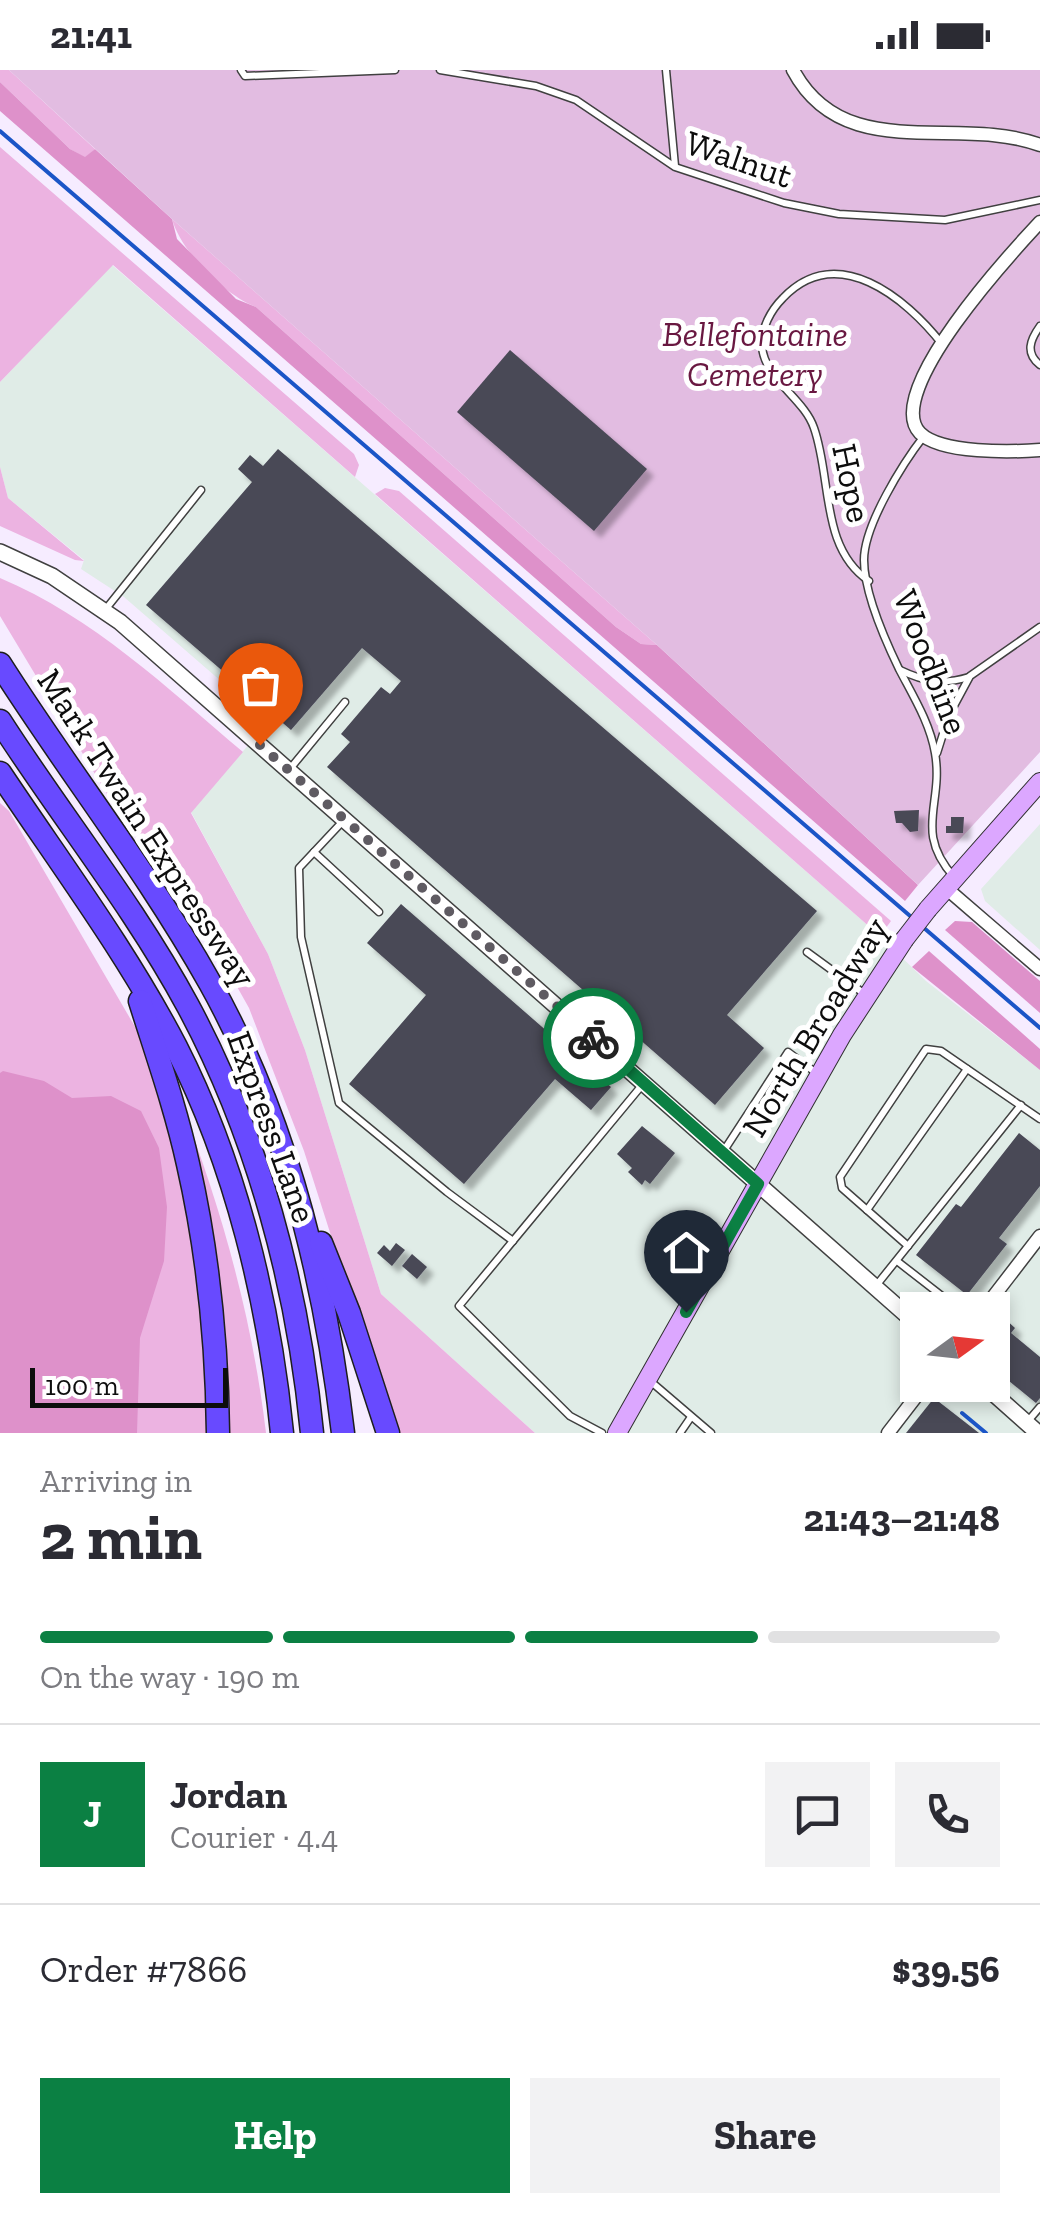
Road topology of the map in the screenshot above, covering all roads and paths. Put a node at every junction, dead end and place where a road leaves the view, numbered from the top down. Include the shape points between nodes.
1 (240, 70) edge
2 (395, 70) edge
3 (440, 70) edge
4 (666, 70) edge
5 (792, 70) edge
6 (1040, 146) edge
7 (675, 167) junction
8 (1040, 200) edge
9 (1040, 222) edge
10 (1040, 326) edge
11 (942, 344) junction
12 (1040, 365) edge
13 (924, 436) junction
14 (1040, 450) edge
15 (201, 490) dead end
16 (0, 552) edge
17 (869, 581) junction
18 (105, 610) junction
19 (1040, 628) edge
20 (0, 664) edge
21 (900, 670) junction
22 (970, 676) junction
23 (345, 702) dead end
24 (0, 720) edge
25 (936, 756) junction
26 (288, 770) junction
27 (0, 772) edge
28 (1040, 782) edge
29 (344, 819) junction
30 (314, 852) junction
31 (951, 883) junction
32 (378, 912) dead end
33 (806, 952) dead end
34 (128, 964) junction
35 (1040, 970) edge
36 (867, 995) junction
37 (967, 1069) junction
38 (820, 1075) junction
39 (644, 1083) junction
40 (1021, 1104) junction
41 (1040, 1119) edge
42 (723, 1152) junction
43 (285, 1162) junction
44 (758, 1184) junction
45 (867, 1210) junction
46 (1040, 1236) edge
47 (513, 1242) junction
48 (908, 1246) junction
49 (896, 1261) junction
50 (875, 1288) junction
51 (936, 1292) edge
52 (996, 1292) edge
53 (900, 1310) edge
54 (648, 1379) junction
55 (912, 1402) edge
56 (1003, 1402) edge
57 (1040, 1407) edge
58 (691, 1417) junction
59 (1033, 1428) edge
60 (218, 1433) edge
61 (282, 1433) edge
62 (312, 1433) edge
63 (343, 1433) edge
64 (388, 1433) edge
65 (602, 1433) edge
66 (617, 1433) edge
67 (680, 1433) edge
68 (711, 1433) edge
69 (888, 1433) edge

1 - 2 lane via 245,76
3 - 7 lane, Walnut via 536,86 576,100
4 - 7 lane
5 - 6 street via 821,108 872,130 980,135
7 - 8 lane, Walnut via 839,214 945,220
9 - 11 street via 994,270
10 - 12 lane via 1030,348
11 - 13 street via 913,412
11 - 17 lane, Hope via 901,299 838,275 810,280 785,295 763,332 768,366 808,412 816,432 838,541 852,568
13 - 14 street via 985,451
13 - 17 lane, Woodbine via 872,528 864,559
15 - 18 lane
16 - 18 street
17 - 21 lane, Woodbine
18 - 26 street
19 - 22 lane
20 - 43 highway, Mark Twain Expressway via 211,985
21 - 22 lane via 923,681
21 - 25 lane, Woodbine
22 - 25 lane
23 - 26 lane
24 - 62 highway, Express Lane via 164,964 210,1048 274,1228
25 - 31 lane, Woodbine via 932,840
26 - 29 street
27 - 34 highway
28 - 31 main road, North Broadway
29 - 30 lane
29 - 39 street
30 - 32 lane
30 - 47 lane via 300,868 301,936 339,1102
31 - 35 street
31 - 36 main road, North Broadway, bridge
33 - 36 lane
34 - 60 highway via 195,1194 212,1310
34 - 61 highway via 178,1050 229,1181 265,1319
36 - 38 main road, North Broadway
37 - 40 lane
37 - 45 lane
37 - 45 lane via 926,1049 840,1177 842,1188
38 - 42 lane via 788,1052
38 - 44 main road, North Broadway
39 - 42 street
39 - 47 lane
40 - 41 lane
40 - 48 lane
42 - 44 street
43 - 63 highway, Mark Twain Expressway via 322,1301
43 - 64 highway via 349,1314
44 - 50 street
44 - 54 main road, North Broadway
45 - 48 lane
46 - 52 street
47 - 65 lane via 459,1306 570,1416
48 - 49 lane
49 - 50 lane
49 - 51 lane
50 - 53 street
54 - 58 lane
54 - 66 main road, North Broadway
55 - 69 street
56 - 59 street
57 - 59 lane
58 - 67 lane
58 - 68 lane

